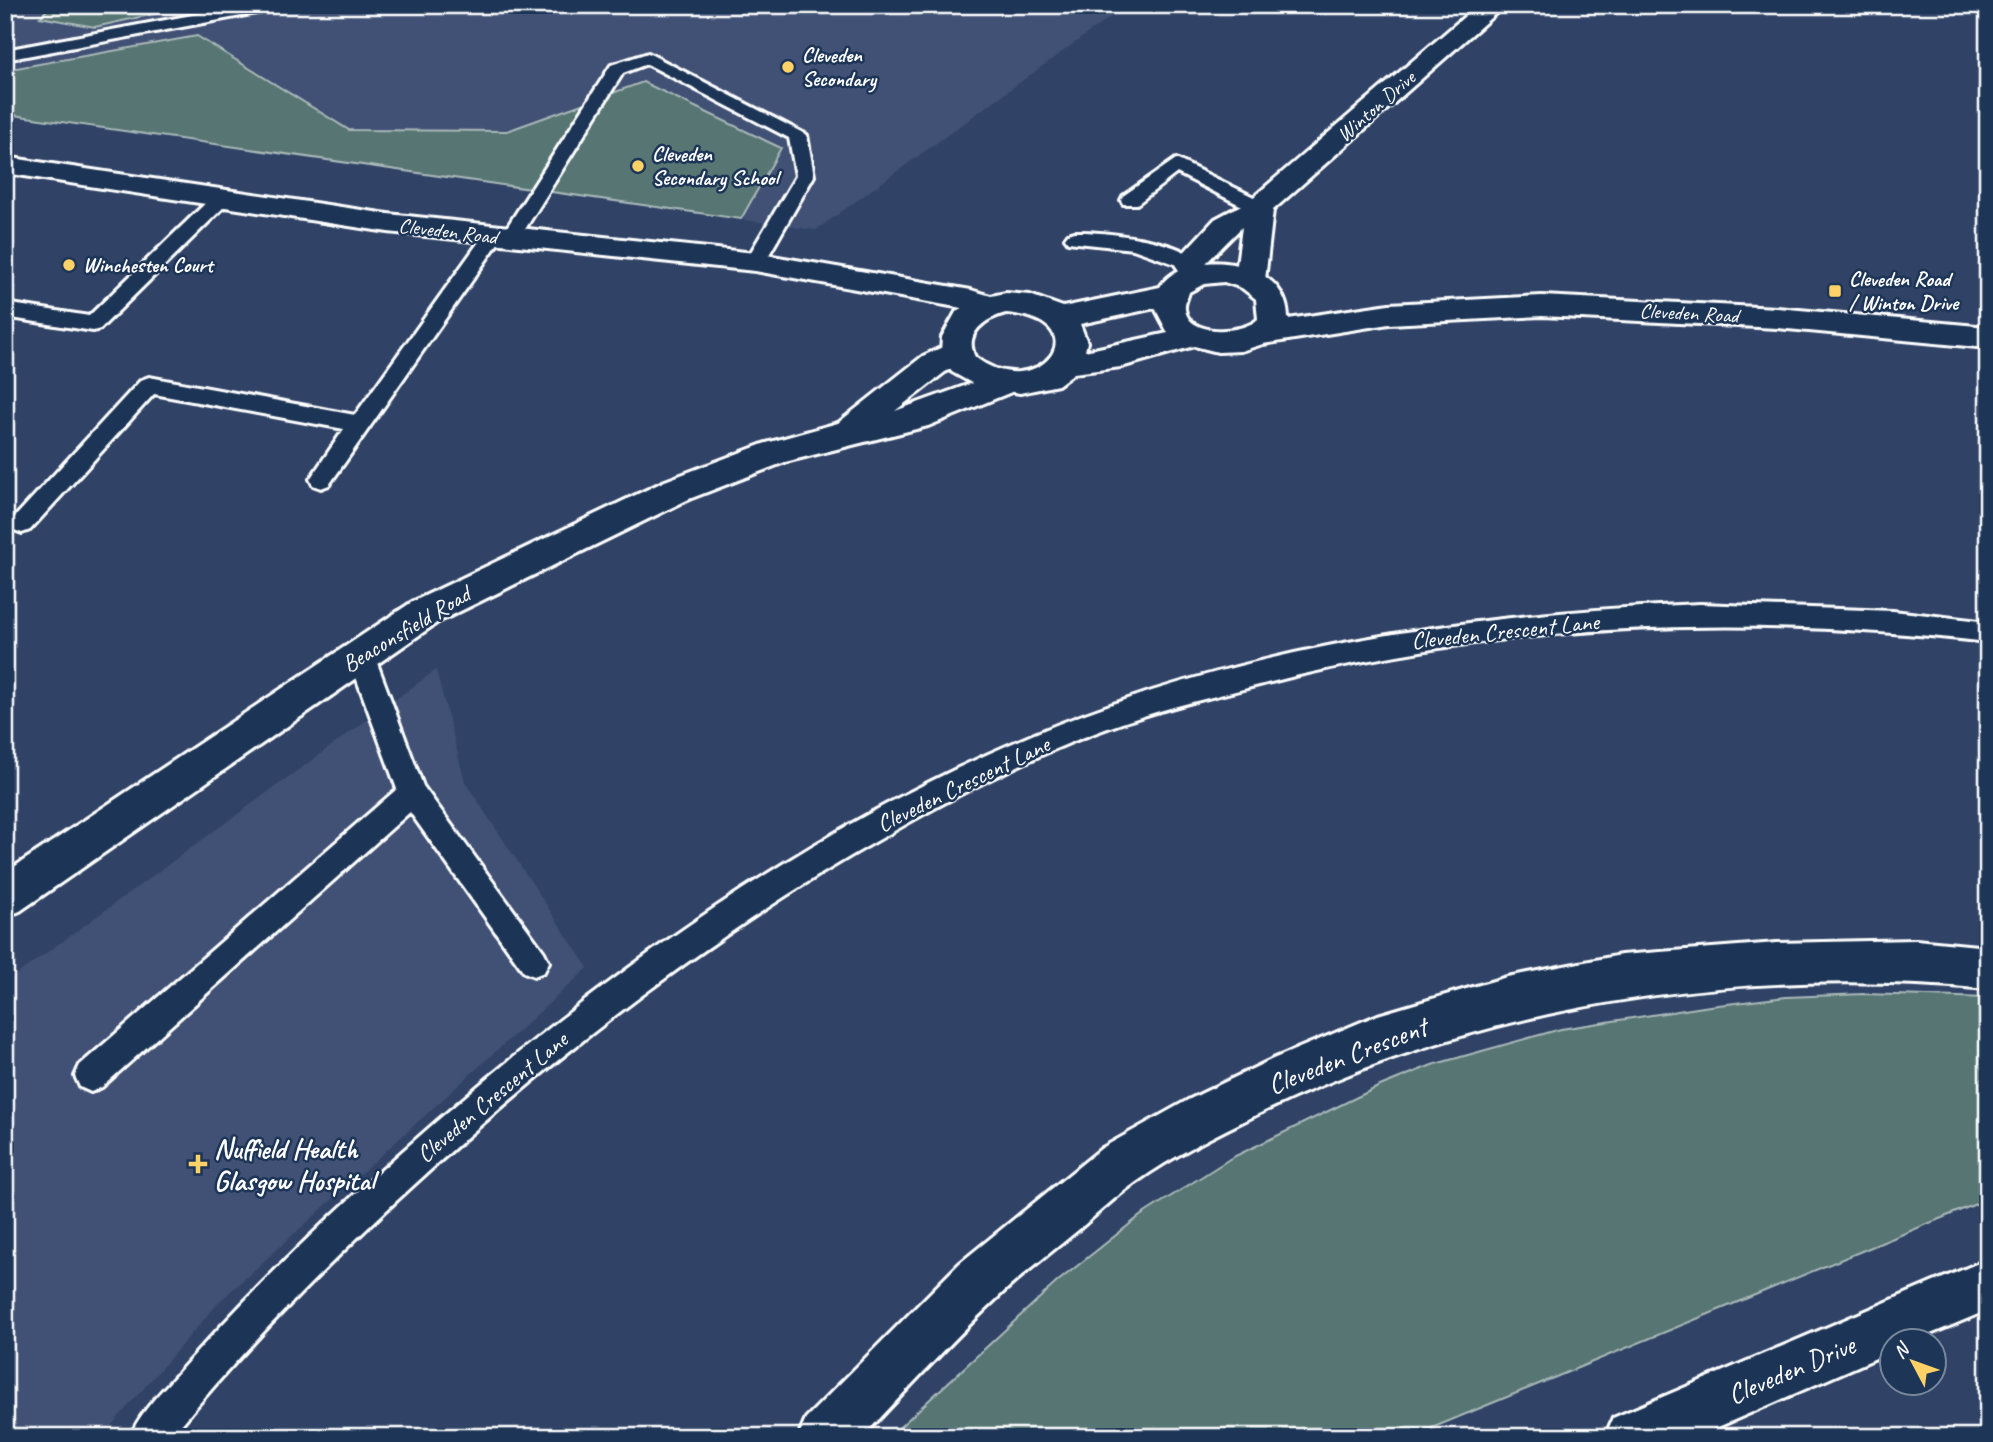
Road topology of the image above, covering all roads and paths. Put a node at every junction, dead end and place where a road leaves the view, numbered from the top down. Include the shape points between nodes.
1 (273, 5) edge
2 (1493, 5) edge
3 (5, 55) edge
4 (5, 165) edge
5 (222, 198) junction
6 (1130, 200) dead end
7 (1259, 207) junction
8 (502, 237) junction
9 (1075, 238) dead end
10 (755, 262) junction
11 (1193, 269) junction
12 (891, 286) junction
13 (1260, 287) junction
14 (1170, 296) junction
15 (990, 307) junction
16 (5, 310) edge
17 (1389, 314) junction
18 (1060, 318) junction
19 (1261, 334) junction
20 (1194, 335) junction
21 (1988, 338) edge
22 (957, 344) junction
23 (1066, 363) junction
24 (1003, 383) junction
25 (360, 424) junction
26 (845, 433) junction
27 (321, 479) dead end
28 (22, 524) dead end
29 (1988, 632) edge
30 (361, 655) junction
31 (412, 793) junction
32 (5, 897) edge
33 (534, 962) dead end
34 (1988, 968) edge
35 (92, 1076) dead end
36 (1988, 1284) edge
37 (148, 1437) edge
38 (825, 1437) edge
39 (1632, 1437) edge

1 - 3 lane
2 - 7 street, Winton Drive
4 - 5 street, Cleveden Road
5 - 8 street, Cleveden Road
5 - 16 lane via 93,324
6 - 7 lane via 1176,165
7 - 11 street, Winton Drive via 1226,225
7 - 13 street
8 - 10 street, Cleveden Road
8 - 10 lane via 617,69 648,58 798,135 805,176
8 - 25 lane
9 - 11 lane via 1105,236 1153,247
10 - 12 street, Cleveden Road
11 - 13 street, Cleveden Road via 1224,272
11 - 14 street
12 - 15 street, Cleveden Road
12 - 22 street, Cleveden Road
13 - 17 street, Cleveden Road
13 - 19 street via 1274,313
14 - 18 street
14 - 20 street via 1171,313
15 - 18 street, Cleveden Road via 1027,304
15 - 22 street, Cleveden Road via 962,325
17 - 19 street, Cleveden Road
17 - 21 street, Cleveden Road via 1542,306 1777,318
18 - 23 street via 1073,340
19 - 20 street, Cleveden Road via 1229,343
20 - 23 street, Cleveden Road via 1152,350 1090,363
22 - 24 street, Cleveden Road via 963,362 973,372
22 - 26 street, Beaconsfield Road
23 - 24 street, Cleveden Road via 1050,376 1028,383
24 - 26 street, Beaconsfield Road via 917,418
25 - 27 lane
25 - 28 lane via 149,385
26 - 30 street, Beaconsfield Road via 677,489 425,612
29 - 37 lane, Cleveden Crescent Lane via 1903,621 1792,615 1593,621 1472,632 1380,645 1275,668 1095,721 1035,747 869,830 631,983 480,1104 322,1246 241,1327
30 - 31 lane
30 - 32 street, Beaconsfield Road
31 - 33 lane
31 - 35 lane
34 - 38 street, Cleveden Crescent via 1916,961 1777,964 1621,977 1507,999 1378,1038 1204,1116 1119,1165 978,1281
36 - 39 street, Cleveden Drive

